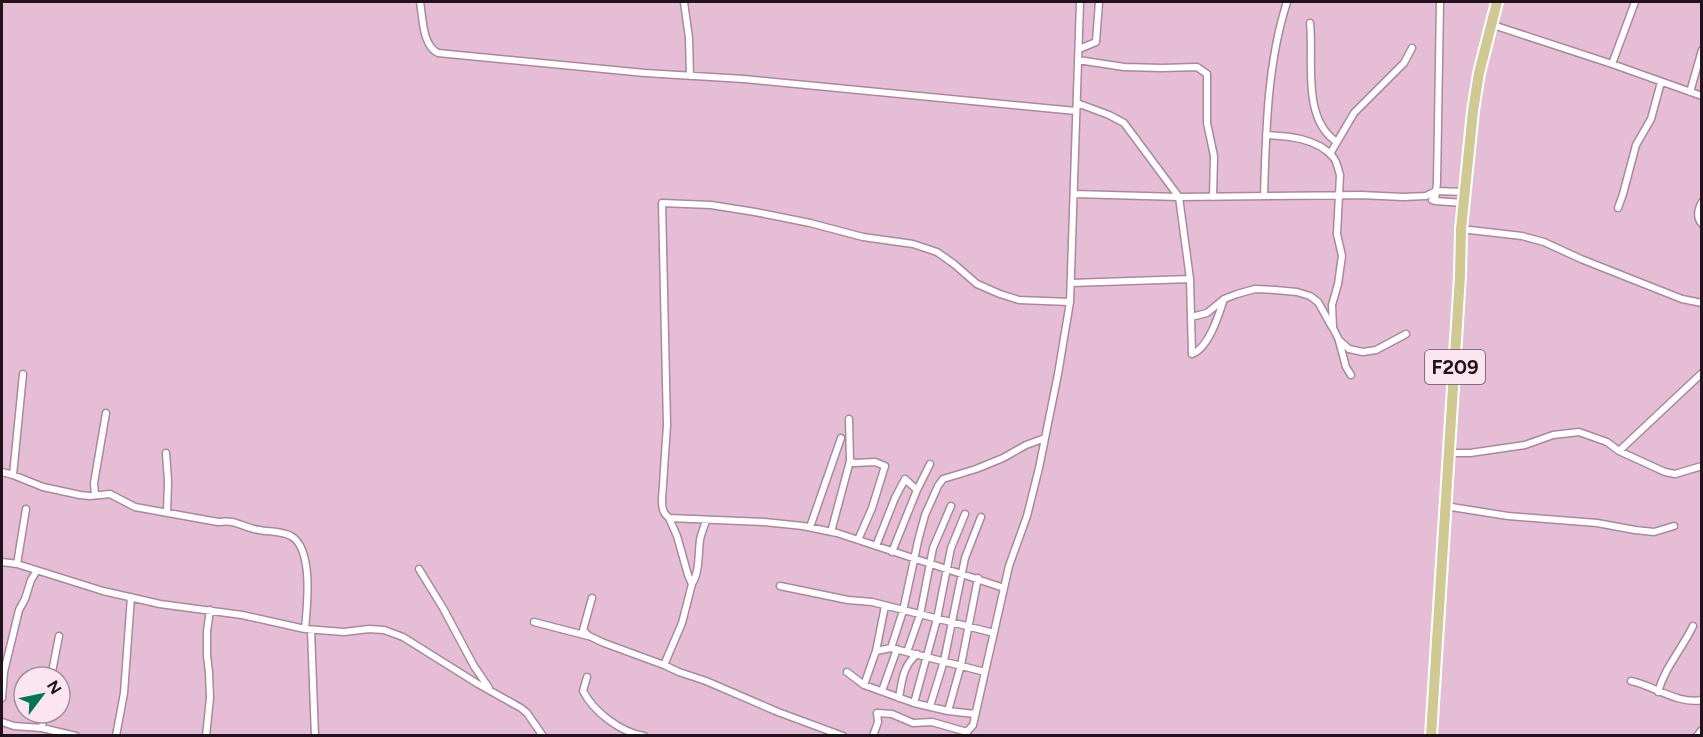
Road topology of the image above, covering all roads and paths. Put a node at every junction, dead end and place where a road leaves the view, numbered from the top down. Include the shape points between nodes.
1 (420, 2) edge
2 (684, 2) edge
3 (1080, 2) edge
4 (1099, 2) edge
5 (1287, 2) edge
6 (1440, 2) edge
7 (1497, 2) edge
8 (1635, 2) edge
9 (1310, 23) dead end
10 (1490, 24) junction
11 (1412, 48) dead end
12 (1079, 49) junction
13 (1701, 50) edge
14 (1078, 60) junction
15 (1612, 64) junction
16 (690, 76) junction
17 (1661, 81) junction
18 (1690, 92) junction
19 (1701, 96) edge
20 (1077, 103) junction
21 (1076, 111) junction
22 (1266, 135) junction
23 (1337, 142) junction
24 (1330, 154) junction
25 (1436, 191) junction
26 (1075, 194) junction
27 (1338, 195) junction
28 (1264, 196) junction
29 (1426, 196) junction
30 (1179, 197) junction
31 (1213, 197) junction
32 (1465, 198) junction
33 (1435, 201) junction
34 (1701, 202) edge
35 (1618, 208) dead end
36 (1701, 224) edge
37 (1461, 229) junction
38 (1190, 279) junction
39 (1071, 283) junction
40 (1224, 299) junction
41 (1070, 302) junction
42 (1701, 303) edge
43 (1191, 317) junction
44 (1333, 328) junction
45 (1406, 334) dead end
46 (1339, 340) junction
47 (1701, 373) edge
48 (23, 374) dead end
49 (1351, 375) dead end
50 (106, 413) dead end
51 (849, 419) dead end
52 (840, 438) dead end
53 (1045, 438) junction
54 (1619, 451) junction
55 (166, 453) dead end
56 (1449, 453) junction
57 (850, 461) junction
58 (930, 465) dead end
59 (1701, 468) edge
60 (2, 472) edge
61 (13, 475) junction
62 (917, 490) junction
63 (95, 495) junction
64 (951, 506) dead end
65 (1444, 506) junction
66 (26, 509) dead end
67 (166, 513) junction
68 (965, 514) dead end
69 (981, 517) dead end
70 (669, 518) junction
71 (706, 520) junction
72 (1674, 526) dead end
73 (810, 528) junction
74 (831, 532) junction
75 (858, 540) junction
76 (876, 546) junction
77 (892, 552) junction
78 (915, 560) junction
79 (2, 562) edge
80 (928, 563) junction
81 (16, 564) junction
82 (419, 569) dead end
83 (947, 569) junction
84 (36, 572) junction
85 (962, 573) junction
86 (978, 578) junction
87 (692, 584) junction
88 (780, 586) dead end
89 (1004, 588) junction
90 (130, 597) junction
91 (592, 598) dead end
92 (885, 606) junction
93 (210, 610) junction
94 (903, 611) junction
95 (920, 615) junction
96 (937, 619) junction
97 (534, 622) dead end
98 (952, 622) junction
99 (1693, 626) dead end
100 (969, 627) junction
101 (308, 629) junction
102 (994, 633) junction
103 (59, 636) dead end
104 (589, 636) junction
105 (879, 638) junction
106 (894, 648) junction
107 (876, 651) junction
108 (907, 652) junction
109 (917, 654) junction
110 (926, 656) junction
111 (944, 661) junction
112 (664, 664) junction
113 (53, 665) edge
114 (961, 665) junction
115 (847, 672) dead end
116 (986, 672) junction
117 (587, 677) dead end
118 (1631, 681) dead end
119 (864, 685) junction
120 (492, 691) junction
121 (882, 691) junction
122 (1658, 692) junction
123 (2, 698) edge
124 (899, 698) junction
125 (1701, 700) edge
126 (914, 703) junction
127 (930, 706) junction
128 (948, 711) junction
129 (975, 714) junction
130 (2, 720) edge
131 (42, 725) edge
132 (42, 728) junction
133 (1701, 730) edge
134 (76, 735) edge
135 (116, 735) edge
136 (206, 735) edge
137 (315, 735) edge
138 (543, 735) edge
139 (632, 735) edge
140 (644, 735) edge
141 (843, 735) edge
142 (873, 735) edge
143 (1431, 735) edge
144 (1697, 735) edge

1 - 16 street via 428,44 438,53
2 - 16 street
3 - 12 street
4 - 12 street via 1096,42
5 - 22 street via 1274,49
6 - 25 street
7 - 10 main road, F209
8 - 15 street
9 - 23 street via 1310,78 1317,114 1330,138
10 - 15 street
10 - 32 main road, F209 via 1473,111
11 - 23 street via 1404,63 1354,113
12 - 14 street
13 - 18 street
14 - 20 street
14 - 31 street via 1124,67 1197,67 1207,74
15 - 17 street
16 - 21 street
17 - 18 street
17 - 35 street via 1651,119 1636,145
18 - 19 street
20 - 21 street
20 - 30 street via 1124,123
21 - 26 street
22 - 24 street via 1306,140
22 - 28 street
23 - 24 street
24 - 27 street via 1340,175
25 - 29 street
25 - 32 street
25 - 33 street
26 - 30 street
26 - 39 street
27 - 28 street
27 - 29 street
27 - 44 street via 1337,234 1342,256 1332,305
28 - 31 street
29 - 33 street
30 - 31 street
30 - 38 street
32 - 33 street
32 - 37 main road, F209
34 - 36 street
37 - 42 street via 1544,242 1682,299
37 - 56 main road, F209
38 - 39 street
38 - 43 street
39 - 41 street
40 - 43 street via 1207,313
40 - 43 street via 1211,333 1198,352 1192,354
40 - 44 street via 1256,289 1297,292 1318,302
41 - 53 street
41 - 70 street via 1018,300 1000,294 976,284 937,252 913,244 863,237 755,212 662,203 667,425 662,509
44 - 46 street
45 - 46 street via 1376,350 1363,352 1348,349
46 - 49 street
47 - 54 street
48 - 61 street
50 - 63 street
51 - 57 street
52 - 73 street
53 - 78 street via 976,469 943,479 925,515
53 - 89 street via 1027,516
54 - 56 street via 1607,441 1578,432 1552,435 1525,445
54 - 59 street via 1665,472 1675,474
55 - 67 street
56 - 65 main road, F209
57 - 74 street
57 - 75 street via 885,466
58 - 62 street
60 - 61 street
61 - 63 street via 43,487
62 - 76 street via 905,479
62 - 77 street
63 - 67 street via 110,494 135,507
64 - 80 street
65 - 72 street via 1597,523 1635,531 1654,532
65 - 143 main road, F209
66 - 81 street
67 - 101 street via 290,535 301,546 304,557
68 - 83 street
69 - 85 street
70 - 71 street
70 - 87 street
71 - 73 street
71 - 87 street
73 - 74 street
74 - 75 street
75 - 76 street
76 - 77 street
77 - 78 street
78 - 80 street
78 - 94 street
79 - 81 street
80 - 83 street
80 - 95 street
81 - 84 street
82 - 120 street
83 - 85 street
83 - 96 street
84 - 90 street
84 - 123 street via 19,610
85 - 86 street
85 - 98 street
86 - 89 street
86 - 100 street
87 - 112 street via 682,623
88 - 92 street
89 - 102 street
90 - 93 street
90 - 135 street via 124,693
91 - 104 street via 583,630
92 - 94 street
92 - 105 street
93 - 101 street
93 - 136 street
94 - 95 street
94 - 106 street
95 - 96 street
95 - 108 street
96 - 98 street
96 - 110 street
97 - 104 street
98 - 100 street
98 - 111 street
99 - 122 street via 1663,675
100 - 102 street
100 - 114 street
101 - 120 street via 384,630
101 - 137 street
102 - 116 street
103 - 113 street
104 - 112 street
105 - 106 street
105 - 107 street
106 - 107 street
106 - 108 street
106 - 121 street
107 - 119 street
108 - 109 street
109 - 110 street
109 - 124 street via 905,669
110 - 111 street
110 - 126 street
111 - 114 street
111 - 127 street
112 - 141 street
114 - 116 street
114 - 128 street
115 - 119 street
116 - 129 street
117 - 139 street via 583,691 587,700
118 - 122 street
119 - 121 street
120 - 138 street via 526,712
121 - 124 street
122 - 125 street
124 - 126 street
126 - 127 street
127 - 128 street
128 - 129 street
129 - 142 street via 967,732 877,713
130 - 132 street via 14,726
131 - 132 street
132 - 134 street
133 - 144 street
139 - 140 street

